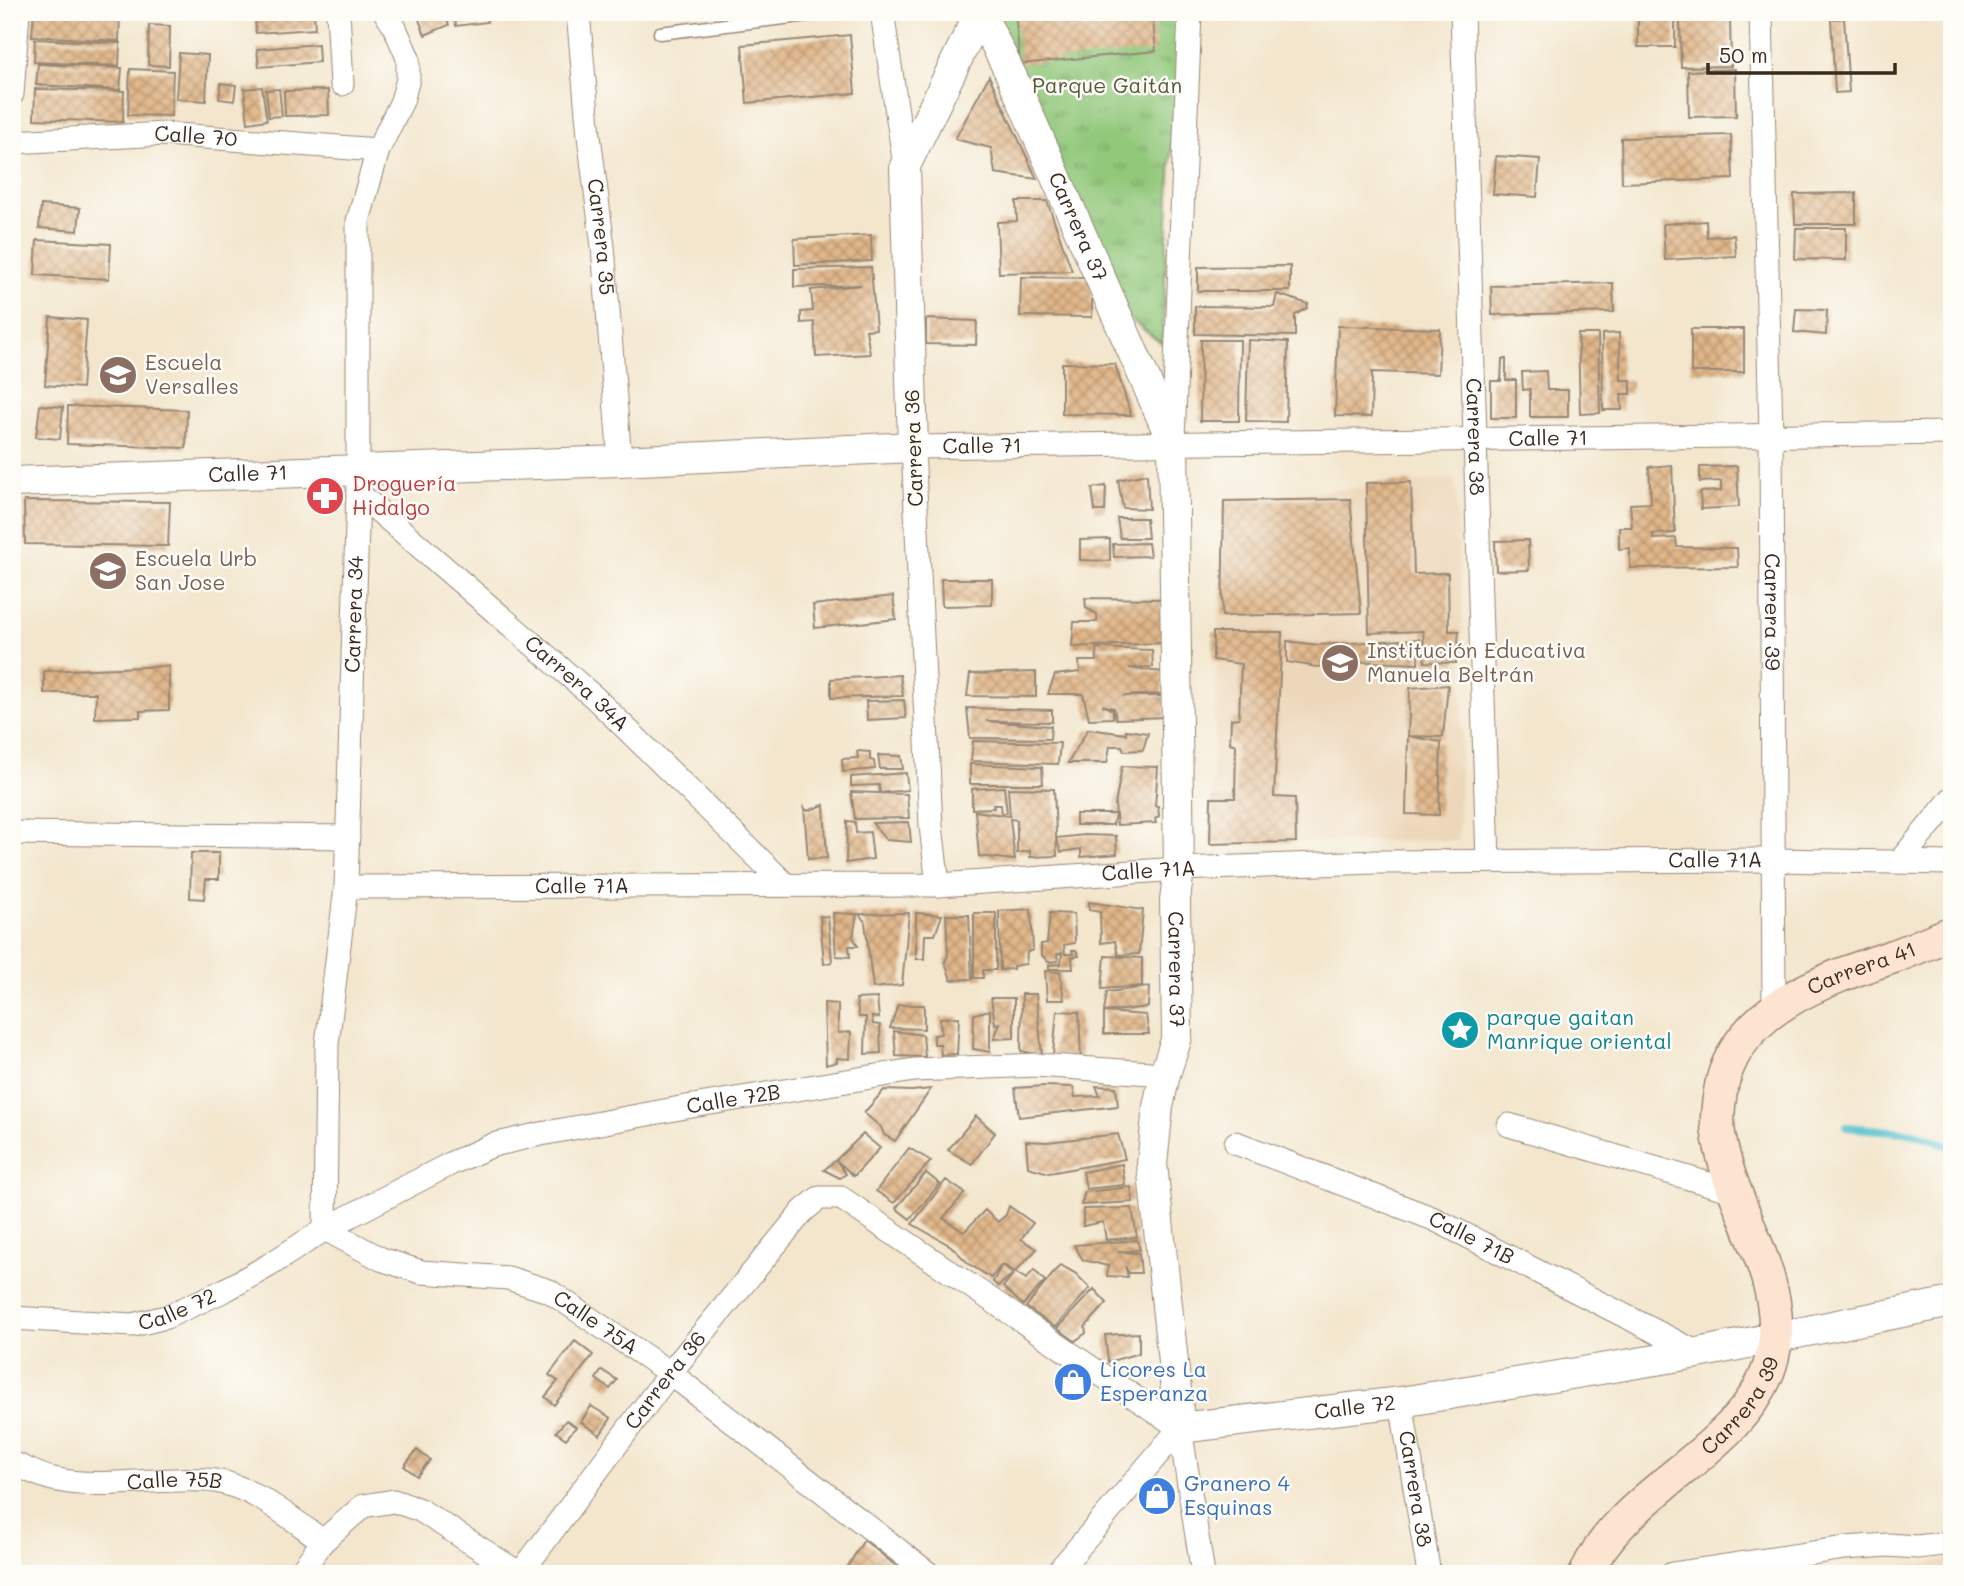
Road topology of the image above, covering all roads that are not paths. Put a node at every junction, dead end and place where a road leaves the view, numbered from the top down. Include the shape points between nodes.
1 (18, 12) edge
2 (338, 12) edge
3 (385, 12) edge
4 (578, 12) edge
5 (833, 12) edge
6 (882, 12) edge
7 (980, 12) edge
8 (1190, 12) edge
9 (1462, 12) edge
10 (1761, 12) edge
11 (660, 33) dead end
12 (342, 84) dead end
13 (12, 94) edge
14 (12, 142) edge
15 (377, 150) junction
16 (905, 166) junction
17 (1952, 433) edge
18 (1771, 435) junction
19 (1476, 439) junction
20 (1173, 443) junction
21 (913, 447) junction
22 (620, 461) junction
23 (358, 481) junction
24 (12, 482) edge
25 (1952, 798) edge
26 (12, 833) edge
27 (348, 837) junction
28 (1773, 860) junction
29 (1488, 861) junction
30 (1899, 861) junction
31 (1952, 863) edge
32 (1179, 869) junction
33 (786, 885) junction
34 (938, 886) junction
35 (346, 887) junction
36 (1952, 933) edge
37 (1774, 1009) junction
38 (1165, 1074) junction
39 (1509, 1125) dead end
40 (1236, 1143) dead end
41 (1735, 1192) junction
42 (325, 1229) junction
43 (1952, 1303) edge
44 (12, 1318) edge
45 (1777, 1337) junction
46 (1698, 1353) junction
47 (670, 1373) junction
48 (1401, 1402) junction
49 (1180, 1428) junction
50 (12, 1463) edge
51 (323, 1541) junction
52 (1952, 1543) edge
53 (299, 1574) edge
54 (520, 1574) edge
55 (929, 1574) edge
56 (1056, 1574) edge
57 (1203, 1574) edge
58 (1429, 1574) edge
59 (1586, 1574) edge
60 (1672, 1574) edge

1 - 13 street
2 - 12 street
3 - 15 street, Carrera 34 via 408,58 408,79
4 - 22 street, Carrera 35
5 - 11 lane
6 - 16 street, Carrera 36
7 - 16 street
7 - 20 street, Carrera 37
8 - 20 street, Carrera 37
9 - 19 street, Carrera 38
10 - 18 street, Carrera 39
14 - 15 street, Calle 70 via 164,134
15 - 23 street, Carrera 34 via 358,221
16 - 21 street, Carrera 36
17 - 18 street, Calle 71
18 - 19 street, Calle 71
18 - 28 street, Carrera 39
19 - 20 street, Calle 71
19 - 29 street, Carrera 38
20 - 21 street, Calle 71
20 - 32 street, Carrera 37
21 - 22 street, Calle 71
21 - 34 street, Carrera 36
22 - 23 street, Calle 71
23 - 24 street, Calle 71
23 - 27 street, Carrera 34
23 - 33 street, Carrera 34A via 595,698
25 - 30 street
26 - 27 street
27 - 35 street, Carrera 34
28 - 29 street, Calle 71A
28 - 30 street, Calle 71A
28 - 37 street, Carrera 39
29 - 32 street, Calle 71A
30 - 31 street, Calle 71A
32 - 34 street, Calle 71A
32 - 38 street, Carrera 37 via 1175,900 1177,1037
33 - 34 street, Calle 71A
33 - 35 street, Calle 71A
35 - 42 street, Carrera 34 via 327,1044
36 - 37 main road, Carrera 41 via 1846,972
37 - 41 main road, Carrera 39 via 1740,1044 1722,1085 1718,1136
38 - 42 street, Calle 72B via 1036,1065 914,1070 680,1108 493,1144
38 - 49 street, Carrera 37 via 1152,1164
39 - 41 street
40 - 46 street, Calle 71B via 1434,1219
41 - 45 main road, Carrera 39 via 1765,1267
42 - 44 street, Calle 72 via 225,1290 166,1317 134,1325
42 - 47 street, Calle 75A via 381,1259 421,1272 508,1278 550,1291
43 - 45 street, Calle 72
45 - 46 street, Calle 72
45 - 59 main road, Carrera 39 via 1769,1367 1741,1414 1624,1521 1594,1554
46 - 48 street, Calle 72
47 - 49 street, Carrera 36 via 803,1210 819,1198 841,1198
47 - 54 street, Carrera 36
47 - 55 street, Calle 75A
48 - 49 street, Calle 72
48 - 58 street, Carrera 38
49 - 56 street
49 - 57 street, Carrera 37
50 - 51 street, Calle 75B via 53,1479 216,1481 250,1493
51 - 53 street
51 - 54 street via 363,1506 394,1501 420,1510
52 - 60 street via 1845,1548

